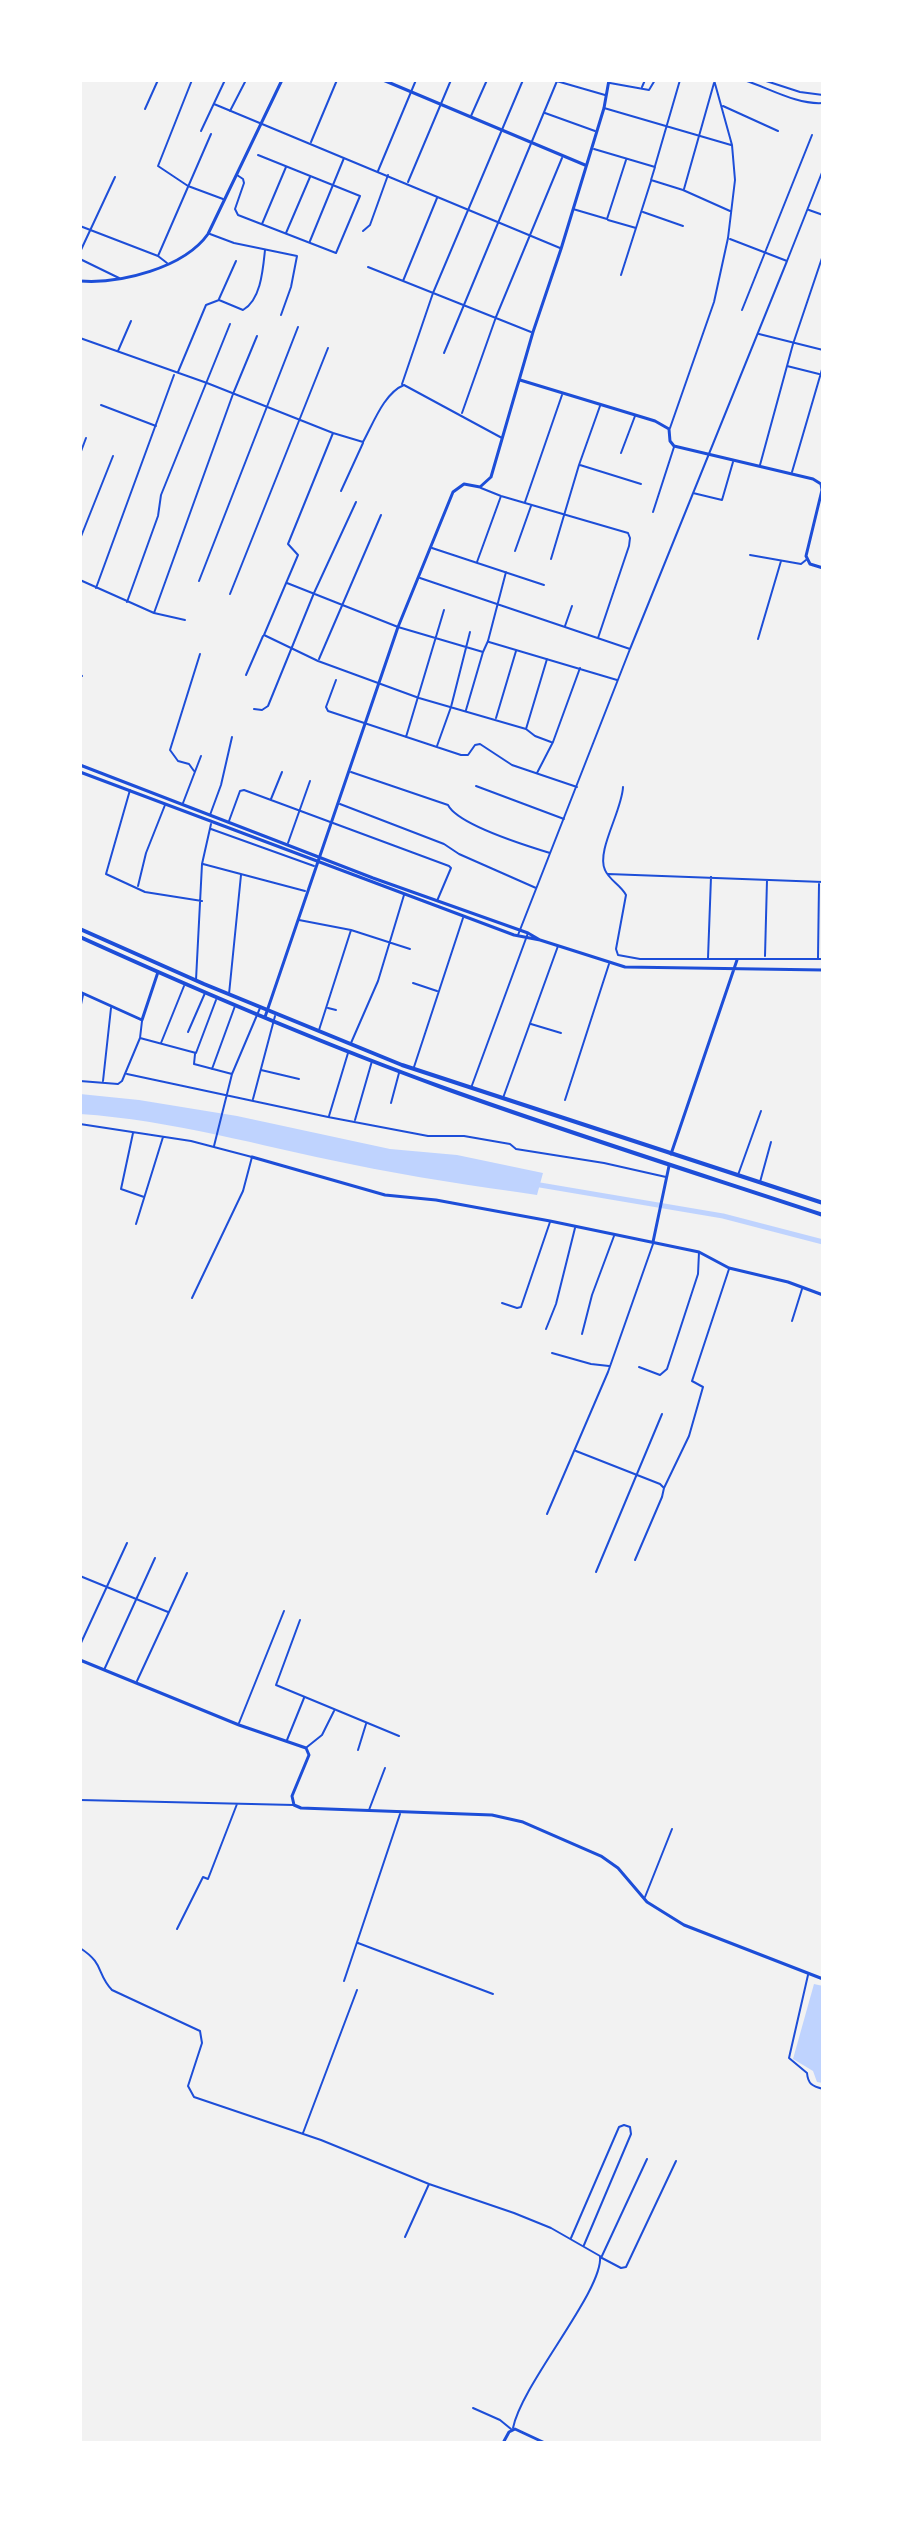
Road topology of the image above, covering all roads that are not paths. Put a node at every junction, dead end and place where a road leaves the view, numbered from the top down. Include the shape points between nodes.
1 (158, 80) edge
2 (192, 80) edge
3 (225, 80) edge
4 (246, 80) edge
5 (282, 80) edge
6 (337, 80) edge
7 (383, 80) edge
8 (416, 80) edge
9 (451, 80) edge
10 (487, 80) edge
11 (523, 80) edge
12 (626, 80) edge
13 (645, 80) edge
14 (655, 80) edge
15 (680, 80) edge
16 (744, 80) edge
17 (763, 80) edge
18 (555, 81) edge
19 (609, 81) edge
20 (714, 81) edge
21 (625, 86) junction
22 (642, 89) junction
23 (411, 92) junction
24 (606, 95) junction
25 (823, 95) edge
26 (823, 103) edge
27 (214, 104) junction
28 (441, 105) junction
29 (722, 106) junction
30 (604, 108) junction
31 (145, 109) dead end
32 (230, 111) junction
33 (543, 112) junction
34 (471, 117) junction
35 (260, 123) junction
36 (667, 125) junction
37 (502, 130) junction
38 (201, 131) dead end
39 (778, 131) dead end
40 (596, 132) junction
41 (211, 134) dead end
42 (700, 135) junction
43 (812, 135) dead end
44 (311, 143) junction
45 (532, 143) junction
46 (732, 145) junction
47 (591, 148) junction
48 (258, 155) dead end
49 (563, 155) junction
50 (344, 157) junction
51 (626, 159) junction
52 (585, 165) junction
53 (286, 166) junction
54 (655, 167) junction
55 (823, 170) edge
56 (378, 171) junction
57 (236, 175) junction
58 (388, 175) junction
59 (310, 176) junction
60 (115, 177) dead end
61 (651, 180) junction
62 (407, 184) junction
63 (333, 185) junction
64 (188, 186) junction
65 (683, 190) junction
66 (438, 197) junction
67 (224, 199) junction
68 (573, 209) junction
69 (808, 209) junction
70 (469, 210) junction
71 (642, 212) junction
72 (731, 212) junction
73 (823, 215) edge
74 (607, 219) junction
75 (262, 224) junction
76 (500, 224) junction
77 (80, 226) edge
78 (683, 226) dead end
79 (637, 228) junction
80 (91, 230) junction
81 (363, 231) dead end
82 (286, 233) junction
83 (208, 234) junction
84 (529, 236) junction
85 (728, 238) junction
86 (309, 242) junction
87 (561, 249) junction
88 (265, 250) junction
89 (80, 252) edge
90 (764, 252) junction
91 (823, 255) edge
92 (158, 256) junction
93 (80, 259) edge
94 (236, 261) dead end
95 (787, 261) junction
96 (168, 264) junction
97 (368, 267) dead end
98 (621, 275) dead end
99 (121, 278) junction
100 (80, 281) edge
101 (402, 282) junction
102 (433, 293) junction
103 (219, 300) junction
104 (463, 305) junction
105 (742, 310) dead end
106 (281, 315) dead end
107 (496, 317) junction
108 (131, 321) dead end
109 (230, 324) dead end
110 (298, 327) dead end
111 (533, 332) junction
112 (758, 333) junction
113 (257, 336) dead end
114 (80, 338) edge
115 (793, 344) junction
116 (328, 348) dead end
117 (823, 350) edge
118 (117, 352) junction
119 (444, 353) dead end
120 (787, 366) junction
121 (823, 366) edge
122 (176, 373) junction
123 (821, 374) junction
124 (520, 380) junction
125 (207, 383) junction
126 (402, 385) junction
127 (233, 394) junction
128 (562, 395) junction
129 (101, 405) dead end
130 (268, 406) junction
131 (600, 406) junction
132 (462, 414) junction
133 (635, 414) junction
134 (300, 420) junction
135 (156, 426) junction
136 (669, 429) junction
137 (333, 433) junction
138 (86, 438) dead end
139 (503, 439) junction
140 (363, 442) junction
141 (674, 446) junction
142 (621, 453) dead end
143 (80, 454) edge
144 (707, 454) junction
145 (113, 456) dead end
146 (734, 461) junction
147 (579, 465) junction
148 (759, 466) junction
149 (792, 473) junction
150 (822, 483) edge
151 (641, 484) dead end
152 (480, 487) junction
153 (341, 491) dead end
154 (692, 493) junction
155 (501, 496) junction
156 (356, 502) dead end
157 (524, 503) junction
158 (531, 505) junction
159 (653, 512) dead end
160 (381, 515) dead end
161 (565, 515) junction
162 (80, 539) edge
163 (431, 548) junction
164 (515, 551) dead end
165 (750, 555) dead end
166 (551, 559) dead end
167 (807, 559) junction
168 (781, 561) junction
169 (477, 563) junction
170 (823, 568) edge
171 (506, 572) junction
172 (418, 577) junction
173 (80, 580) edge
174 (199, 581) dead end
175 (286, 582) junction
176 (544, 585) dead end
177 (96, 588) junction
178 (314, 593) junction
179 (230, 594) dead end
180 (127, 602) junction
181 (497, 604) junction
182 (343, 605) junction
183 (572, 606) dead end
184 (444, 610) dead end
185 (154, 613) junction
186 (185, 620) dead end
187 (398, 627) junction
188 (564, 627) junction
189 (470, 632) dead end
190 (264, 635) junction
191 (436, 637) junction
192 (598, 638) junction
193 (758, 639) dead end
194 (488, 641) junction
195 (466, 647) junction
196 (293, 648) junction
197 (630, 649) junction
198 (516, 650) junction
199 (483, 652) junction
200 (200, 654) dead end
201 (547, 658) junction
202 (318, 661) junction
203 (580, 668) junction
204 (246, 675) dead end
205 (336, 680) dead end
206 (619, 681) junction
207 (380, 683) junction
208 (419, 698) junction
209 (451, 707) junction
210 (254, 709) dead end
211 (466, 711) junction
212 (495, 719) junction
213 (365, 725) junction
214 (526, 729) junction
215 (232, 737) dead end
216 (406, 738) junction
217 (553, 742) junction
218 (437, 748) junction
219 (201, 756) dead end
220 (80, 765) edge
221 (194, 771) junction
222 (349, 771) junction
223 (80, 772) edge
224 (282, 772) dead end
225 (536, 774) junction
226 (310, 781) dead end
227 (129, 785) junction
228 (476, 786) dead end
229 (577, 787) junction
230 (623, 787) dead end
231 (130, 792) junction
232 (270, 800) junction
233 (339, 803) junction
234 (166, 804) junction
235 (182, 806) junction
236 (300, 812) junction
237 (210, 816) junction
238 (564, 819) junction
239 (212, 822) junction
240 (228, 822) junction
241 (332, 823) junction
242 (210, 829) junction
243 (287, 844) junction
244 (551, 853) junction
245 (318, 858) junction
246 (202, 864) junction
247 (315, 866) junction
248 (606, 874) junction
249 (241, 875) junction
250 (711, 877) junction
251 (767, 880) junction
252 (821, 882) edge
253 (138, 887) junction
254 (536, 888) junction
255 (307, 892) junction
256 (404, 894) junction
257 (202, 901) junction
258 (437, 902) junction
259 (464, 917) junction
260 (298, 920) junction
261 (80, 929) edge
262 (351, 930) junction
263 (520, 930) junction
264 (528, 933) junction
265 (517, 936) junction
266 (80, 937) edge
267 (526, 939) junction
268 (540, 940) junction
269 (391, 942) junction
270 (558, 946) junction
271 (410, 949) dead end
272 (764, 957) junction
273 (708, 959) junction
274 (821, 959) edge
275 (737, 960) junction
276 (609, 963) junction
277 (823, 970) edge
278 (158, 972) junction
279 (196, 981) junction
280 (185, 983) junction
281 (413, 983) dead end
282 (206, 992) junction
283 (438, 992) junction
284 (82, 993) edge
285 (229, 995) junction
286 (217, 997) junction
287 (236, 1005) junction
288 (112, 1006) junction
289 (261, 1007) junction
290 (327, 1007) junction
291 (80, 1009) edge
292 (268, 1010) junction
293 (336, 1010) dead end
294 (276, 1013) junction
295 (258, 1014) junction
296 (265, 1017) junction
297 (142, 1020) junction
298 (272, 1021) junction
299 (530, 1024) junction
300 (318, 1031) junction
301 (188, 1032) dead end
302 (561, 1033) dead end
303 (140, 1038) junction
304 (160, 1044) junction
305 (350, 1045) junction
306 (348, 1051) junction
307 (196, 1053) junction
308 (373, 1061) junction
309 (212, 1069) junction
310 (260, 1069) junction
311 (414, 1069) junction
312 (400, 1071) junction
313 (127, 1074) junction
314 (232, 1074) junction
315 (299, 1079) dead end
316 (80, 1081) edge
317 (103, 1082) junction
318 (471, 1089) junction
319 (227, 1094) junction
320 (502, 1099) junction
321 (252, 1100) junction
322 (565, 1100) dead end
323 (391, 1103) dead end
324 (761, 1111) dead end
325 (328, 1117) junction
326 (354, 1122) junction
327 (80, 1124) edge
328 (134, 1131) junction
329 (164, 1136) junction
330 (771, 1142) dead end
331 (214, 1146) junction
332 (671, 1154) junction
333 (252, 1157) junction
334 (669, 1166) junction
335 (738, 1176) junction
336 (666, 1177) junction
337 (759, 1183) junction
338 (145, 1198) junction
339 (823, 1201) edge
340 (823, 1215) edge
341 (550, 1221) junction
342 (136, 1224) dead end
343 (576, 1227) junction
344 (615, 1235) junction
345 (653, 1242) junction
346 (699, 1252) junction
347 (729, 1268) junction
348 (803, 1287) junction
349 (823, 1295) edge
350 (192, 1298) dead end
351 (502, 1303) dead end
352 (792, 1321) dead end
353 (546, 1329) dead end
354 (582, 1334) dead end
355 (552, 1353) dead end
356 (610, 1366) junction
357 (639, 1367) dead end
358 (662, 1414) dead end
359 (575, 1450) junction
360 (636, 1475) junction
361 (664, 1488) junction
362 (547, 1514) dead end
363 (127, 1543) dead end
364 (155, 1558) dead end
365 (635, 1560) dead end
366 (596, 1572) dead end
367 (187, 1573) dead end
368 (80, 1576) edge
369 (107, 1586) junction
370 (138, 1599) junction
371 (284, 1611) dead end
372 (169, 1613) junction
373 (300, 1620) dead end
374 (80, 1645) edge
375 (80, 1660) edge
376 (104, 1670) junction
377 (136, 1684) junction
378 (304, 1698) junction
379 (335, 1710) junction
380 (366, 1723) junction
381 (239, 1725) junction
382 (399, 1736) dead end
383 (287, 1741) junction
384 (306, 1748) junction
385 (358, 1750) dead end
386 (385, 1768) dead end
387 (80, 1800) edge
388 (237, 1804) junction
389 (294, 1805) junction
390 (368, 1811) junction
391 (400, 1813) junction
392 (672, 1829) dead end
393 (645, 1899) junction
394 (177, 1929) dead end
395 (357, 1942) junction
396 (80, 1948) edge
397 (809, 1974) junction
398 (823, 1979) edge
399 (344, 1981) dead end
400 (357, 1990) dead end
401 (493, 1994) dead end
402 (823, 2089) edge
403 (303, 2133) junction
404 (647, 2159) dead end
405 (676, 2161) dead end
406 (429, 2184) junction
407 (405, 2237) dead end
408 (571, 2239) junction
409 (583, 2246) junction
410 (601, 2258) junction
411 (473, 2408) dead end
412 (512, 2429) junction
413 (503, 2443) edge
414 (545, 2443) edge

1 - 31 street
2 - 64 street via 158,164
3 - 27 street
4 - 32 street
5 - 35 street
6 - 44 street
7 - 23 street
8 - 23 street
9 - 28 street
10 - 34 street
11 - 37 street
12 - 21 street
13 - 22 street
14 - 22 street via 650,90
15 - 36 street
16 - 26 street
17 - 25 street
18 - 24 street
18 - 33 street
19 - 21 street
19 - 24 street
20 - 29 street
20 - 42 street
21 - 22 street
23 - 28 street
23 - 56 street
24 - 30 street
27 - 32 street
27 - 38 street
28 - 34 street
28 - 62 street
29 - 39 street
29 - 46 street
30 - 36 street
30 - 40 street
32 - 35 street
33 - 40 street
33 - 45 street
34 - 37 street
35 - 44 street
35 - 57 street
36 - 42 street
36 - 54 street
37 - 45 street
37 - 70 street
40 - 47 street
41 - 64 street
42 - 46 street
42 - 65 street
43 - 90 street
44 - 50 street
45 - 49 street
45 - 76 street
46 - 72 street
47 - 51 street
47 - 52 street
48 - 53 street
49 - 52 street
49 - 84 street
50 - 56 street
50 - 63 street
51 - 54 street
51 - 74 street
52 - 68 street
53 - 59 street
53 - 75 street
54 - 61 street
55 - 69 street
56 - 58 street
57 - 67 street
57 - 75 street via 244,183 236,213
58 - 62 street
58 - 81 street
59 - 63 street
59 - 82 street
60 - 80 street
61 - 65 street
61 - 71 street
62 - 66 street
63 - 86 street
63 - 86 street via 360,196 336,253
64 - 67 street
64 - 92 street
65 - 72 street
66 - 70 street
66 - 101 street
67 - 83 street
68 - 74 street
68 - 87 street
69 - 73 street
69 - 95 street
70 - 76 street
70 - 102 street
71 - 78 street
71 - 79 street
72 - 85 street
74 - 79 street
75 - 82 street
76 - 84 street
76 - 104 street
77 - 80 street
79 - 98 street
80 - 89 street
80 - 92 street
82 - 86 street
83 - 88 street
83 - 96 street via 187,256
84 - 87 street
84 - 107 street
85 - 90 street
85 - 136 street via 714,302
87 - 111 street
88 - 103 street via 252,304 243,310
88 - 106 street via 298,257
90 - 95 street
90 - 105 street
91 - 115 street
92 - 96 street
93 - 99 street
94 - 103 street
95 - 112 street
96 - 99 street
97 - 101 street
99 - 100 street
101 - 102 street
102 - 104 street
102 - 126 street
103 - 122 street via 202,310
104 - 107 street
104 - 119 street
107 - 111 street
107 - 132 street
108 - 118 street
109 - 125 street
110 - 130 street
111 - 124 street
112 - 115 street
112 - 144 street
113 - 127 street
114 - 118 street
115 - 117 street
115 - 120 street
116 - 134 street
118 - 122 street
120 - 123 street
120 - 148 street
121 - 123 street
122 - 125 street
122 - 135 street
123 - 149 street
124 - 128 street
124 - 139 street
125 - 127 street
125 - 180 street via 161,495
126 - 132 street
126 - 140 street
127 - 130 street
127 - 185 street
128 - 131 street
128 - 157 street
129 - 135 street
130 - 134 street
130 - 174 street
131 - 133 street
131 - 147 street
132 - 139 street
133 - 136 street
133 - 142 street
134 - 137 street
134 - 179 street
135 - 177 street
136 - 141 street
137 - 140 street
137 - 175 street via 288,544 299,554
138 - 143 street
139 - 152 street via 491,477
140 - 153 street
141 - 144 street
141 - 159 street
144 - 146 street
144 - 154 street
145 - 162 street
146 - 148 street
146 - 154 street via 722,500
147 - 151 street
147 - 161 street
148 - 149 street
149 - 150 street
150 - 167 street
152 - 155 street
152 - 163 street via 464,484 453,492
154 - 197 street
155 - 157 street
155 - 169 street
156 - 178 street
157 - 158 street
158 - 161 street
158 - 164 street
160 - 182 street
161 - 166 street
161 - 192 street via 619,528 630,538
163 - 169 street
163 - 172 street
165 - 168 street
167 - 168 street via 801,564
167 - 170 street
168 - 193 street
169 - 171 street
171 - 176 street
171 - 181 street
172 - 181 street
172 - 187 street
173 - 177 street
175 - 178 street
175 - 190 street
177 - 180 street
178 - 182 street
178 - 196 street
180 - 185 street
181 - 188 street
181 - 194 street
182 - 187 street
182 - 202 street
183 - 188 street
184 - 191 street
185 - 186 street
187 - 191 street
187 - 207 street
188 - 192 street
189 - 195 street
190 - 196 street
190 - 204 street
191 - 195 street
191 - 208 street
192 - 197 street
194 - 198 street
194 - 199 street
195 - 199 street
195 - 209 street
196 - 202 street
196 - 210 street via 268,706
197 - 206 street
198 - 201 street
198 - 212 street
199 - 211 street
200 - 221 street via 170,750
201 - 203 street
201 - 214 street
202 - 207 street
203 - 206 street
203 - 217 street
205 - 213 street via 327,710
206 - 229 street
207 - 208 street
207 - 213 street
208 - 209 street
208 - 216 street
209 - 211 street
209 - 218 street
211 - 212 street
212 - 214 street
213 - 216 street
213 - 222 street
214 - 217 street
215 - 237 street
216 - 218 street
217 - 225 street
218 - 225 street via 468,755 480,744
219 - 221 street
220 - 227 street
221 - 235 street
222 - 233 street
222 - 244 street via 448,805 452,813 482,829
223 - 231 street
224 - 232 street
225 - 229 street
226 - 236 street
227 - 231 street
227 - 235 street
228 - 238 street
229 - 238 street
230 - 248 street via 604,852
231 - 234 street
231 - 253 street via 105,872
232 - 236 street
232 - 240 street via 240,791
233 - 241 street
233 - 254 street
234 - 239 street
234 - 253 street
235 - 237 street
236 - 241 street
236 - 243 street
237 - 240 street
238 - 244 street
239 - 242 street
239 - 245 street
240 - 243 street
241 - 245 street
241 - 258 street via 450,866
242 - 246 street
242 - 247 street
243 - 245 street
244 - 254 street
245 - 247 street
245 - 256 street
245 - 258 street
246 - 249 street
246 - 257 street
247 - 255 street
248 - 250 street
248 - 273 street via 626,895 618,955
249 - 255 street
249 - 285 street
250 - 251 street
250 - 273 street
251 - 252 street
251 - 272 street
252 - 274 street
253 - 257 street
254 - 263 street
255 - 260 street
256 - 259 street
256 - 269 street
257 - 279 street
258 - 263 street
259 - 265 street
259 - 283 street
260 - 262 street
260 - 292 street
261 - 279 highway
262 - 269 street
262 - 290 street
263 - 264 street
263 - 265 street
264 - 267 street
264 - 268 street
265 - 267 street
266 - 278 highway
267 - 268 street
267 - 318 street
268 - 270 street
269 - 271 street
269 - 305 street
270 - 276 street
270 - 299 street
272 - 274 street
272 - 275 street
273 - 275 street
275 - 332 street
276 - 277 street
276 - 322 street
278 - 280 highway
278 - 297 street
279 - 285 highway
280 - 282 highway
280 - 304 street
281 - 283 street
282 - 286 highway
282 - 301 street
283 - 311 street
284 - 288 street
284 - 291 street
285 - 289 highway
286 - 287 highway
286 - 307 street
287 - 295 highway
287 - 309 street
288 - 297 street
288 - 317 street
289 - 292 highway
289 - 295 street
290 - 293 street
290 - 300 street
292 - 294 highway
292 - 296 street
294 - 298 street
294 - 300 highway
295 - 296 highway
295 - 314 street
296 - 298 highway
297 - 303 street
298 - 306 highway
298 - 310 street
299 - 302 street
299 - 320 street
300 - 305 highway
303 - 304 street
303 - 313 street
304 - 307 street
305 - 311 highway
306 - 308 highway
306 - 325 street
307 - 309 street via 194,1064
308 - 312 highway
308 - 326 street
309 - 314 street
310 - 315 street
310 - 321 street
311 - 318 highway
312 - 323 street
312 - 334 highway
313 - 317 street via 118,1084
313 - 319 street
314 - 319 street
316 - 317 street
318 - 320 highway
319 - 321 street
319 - 331 street
320 - 332 highway
321 - 325 street
324 - 335 street
325 - 326 street
326 - 336 street via 510,1144
327 - 328 street
328 - 329 street
328 - 338 street via 121,1189
329 - 331 street
329 - 338 street
330 - 337 street
331 - 333 street
332 - 335 highway
333 - 341 street via 385,1195
333 - 350 street via 243,1191
334 - 336 street
334 - 340 highway
335 - 337 highway
336 - 345 street
337 - 339 highway
338 - 342 street
341 - 343 street
341 - 351 street via 521,1307
343 - 344 street
343 - 353 street
344 - 345 street
344 - 354 street
345 - 346 street
345 - 356 street
346 - 347 street
346 - 357 street via 698,1274 665,1372
347 - 348 street
347 - 361 street via 692,1381 703,1387 694,1421
348 - 349 street
348 - 352 street
355 - 356 street
356 - 359 street
358 - 360 street
359 - 360 street
359 - 362 street
360 - 361 street
360 - 366 street
361 - 365 street
363 - 369 street
364 - 370 street
367 - 372 street
368 - 369 street
369 - 370 street
369 - 374 street
370 - 372 street
370 - 376 street
371 - 381 street
372 - 377 street
373 - 378 street via 275,1682
375 - 376 street
376 - 377 street
377 - 381 street
378 - 379 street
378 - 383 street
379 - 380 street
379 - 384 street via 322,1735
380 - 382 street
380 - 385 street
381 - 383 street
383 - 384 street
384 - 389 street via 309,1755 292,1796
386 - 390 street
387 - 388 street
388 - 389 street
388 - 394 street via 208,1879 203,1877
389 - 390 street
390 - 391 street
391 - 393 street via 492,1815 523,1822 610,1862
391 - 395 street
392 - 393 street
393 - 397 street via 684,1925
395 - 399 street
395 - 401 street
396 - 403 street via 95,1957 112,1990 200,2031 202,2043 188,2086 194,2097
397 - 398 street
397 - 402 street via 789,2058 812,2085
400 - 403 street
403 - 406 street
404 - 410 street
405 - 410 street via 626,2267
406 - 407 street
406 - 408 street
408 - 409 street
408 - 409 street via 619,2127 630,2127
409 - 410 street
410 - 412 street
411 - 412 street
412 - 413 street
412 - 414 street

